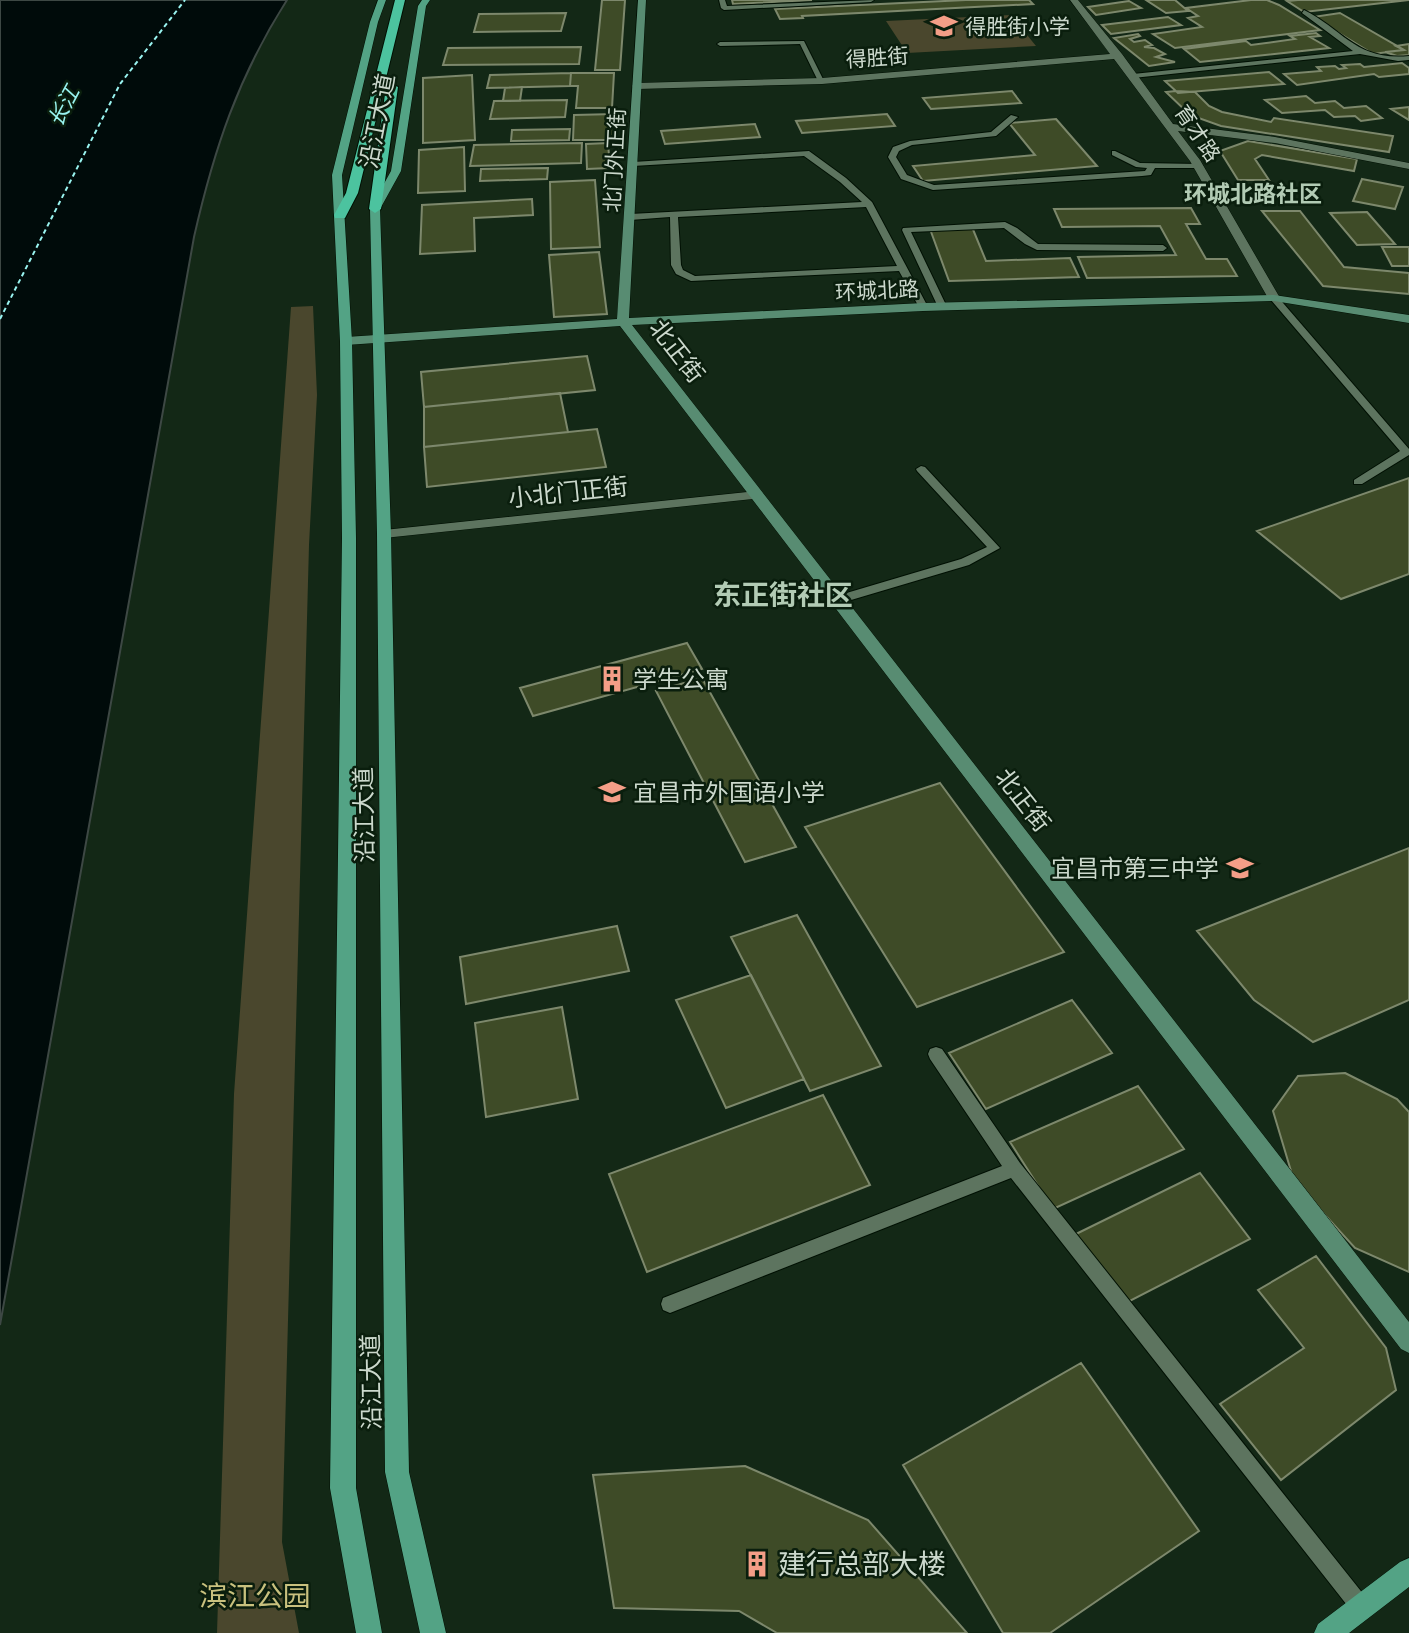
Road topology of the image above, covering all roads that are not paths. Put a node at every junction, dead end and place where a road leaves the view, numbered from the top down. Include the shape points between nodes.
1 (382, 0) edge
2 (400, 0) edge
3 (414, 0) edge
4 (426, 0) edge
5 (642, 0) edge
6 (722, 0) edge
7 (871, 0) edge
8 (1074, 0) edge
9 (1304, 12) dead end
10 (720, 44) dead end
11 (1360, 52) junction
12 (1119, 56) junction
13 (1409, 58) edge
14 (1133, 76) junction
15 (822, 81) junction
16 (637, 86) junction
17 (1014, 117) dead end
18 (1172, 127) junction
19 (1115, 153) dead end
20 (633, 164) junction
21 (1199, 166) junction
22 (1409, 166) edge
23 (1151, 167) junction
24 (869, 204) junction
25 (375, 209) junction
26 (674, 214) junction
27 (340, 215) junction
28 (629, 216) junction
29 (1163, 248) dead end
30 (901, 268) junction
31 (1274, 298) junction
32 (923, 307) junction
33 (942, 307) junction
34 (1409, 319) edge
35 (623, 321) junction
36 (378, 338) junction
37 (346, 341) junction
38 (921, 469) dead end
39 (1358, 482) dead end
40 (757, 495) junction
41 (384, 534) junction
42 (837, 600) junction
43 (936, 1054) dead end
44 (1014, 1169) junction
45 (670, 1304) dead end
46 (1409, 1341) edge
47 (1409, 1571) edge
48 (1361, 1607) junction
49 (369, 1633) edge
50 (433, 1633) edge
51 (1327, 1633) edge

1 - 27 main road, 沿江大道 via 337,175
2 - 27 highway via 352,193
3 - 25 highway via 389,101
4 - 25 main road, 沿江大道 via 396,171
5 - 16 street, 北门外正街
6 - 7 lane via 724,8
8 - 12 street, 育才路
9 - 11 lane
10 - 15 lane via 802,41
11 - 13 lane
11 - 14 lane
12 - 14 street, 育才路
12 - 15 street, 得胜街
14 - 18 street, 育才路
15 - 16 street, 得胜街
16 - 20 street, 北门外正街
17 - 23 lane via 993,134 911,143 896,149 892,157 904,177 933,188 1142,174
18 - 21 street, 育才路
18 - 22 street via 1275,140
19 - 23 lane
20 - 24 lane via 806,153
20 - 28 street, 北门外正街
21 - 23 lane
21 - 31 street, 育才路
24 - 26 lane
24 - 30 lane
25 - 36 main road, 沿江大道
26 - 28 lane
26 - 30 lane via 679,272 694,279
27 - 37 main road, 沿江大道
28 - 35 street, 北门外正街
29 - 33 lane via 1037,247 1028,244 1019,230 1005,225 906,230
30 - 32 lane
31 - 33 street, 环城北路
31 - 34 street, 环城北路
31 - 39 lane via 1406,452
32 - 33 street, 环城北路
32 - 35 street, 环城北路
35 - 36 street, 环城北路
35 - 40 street, 北正街
36 - 37 street, 环城北路
36 - 41 main road, 沿江大道
37 - 49 main road, 沿江大道 via 349,552 343,1488
38 - 42 lane via 994,548 965,562
40 - 41 street, 小北门正街
40 - 42 street, 北正街
41 - 50 main road, 沿江大道 via 397,1472
42 - 46 street, 北正街
43 - 44 lane
44 - 45 lane
44 - 48 lane
47 - 48 main road
48 - 51 main road

